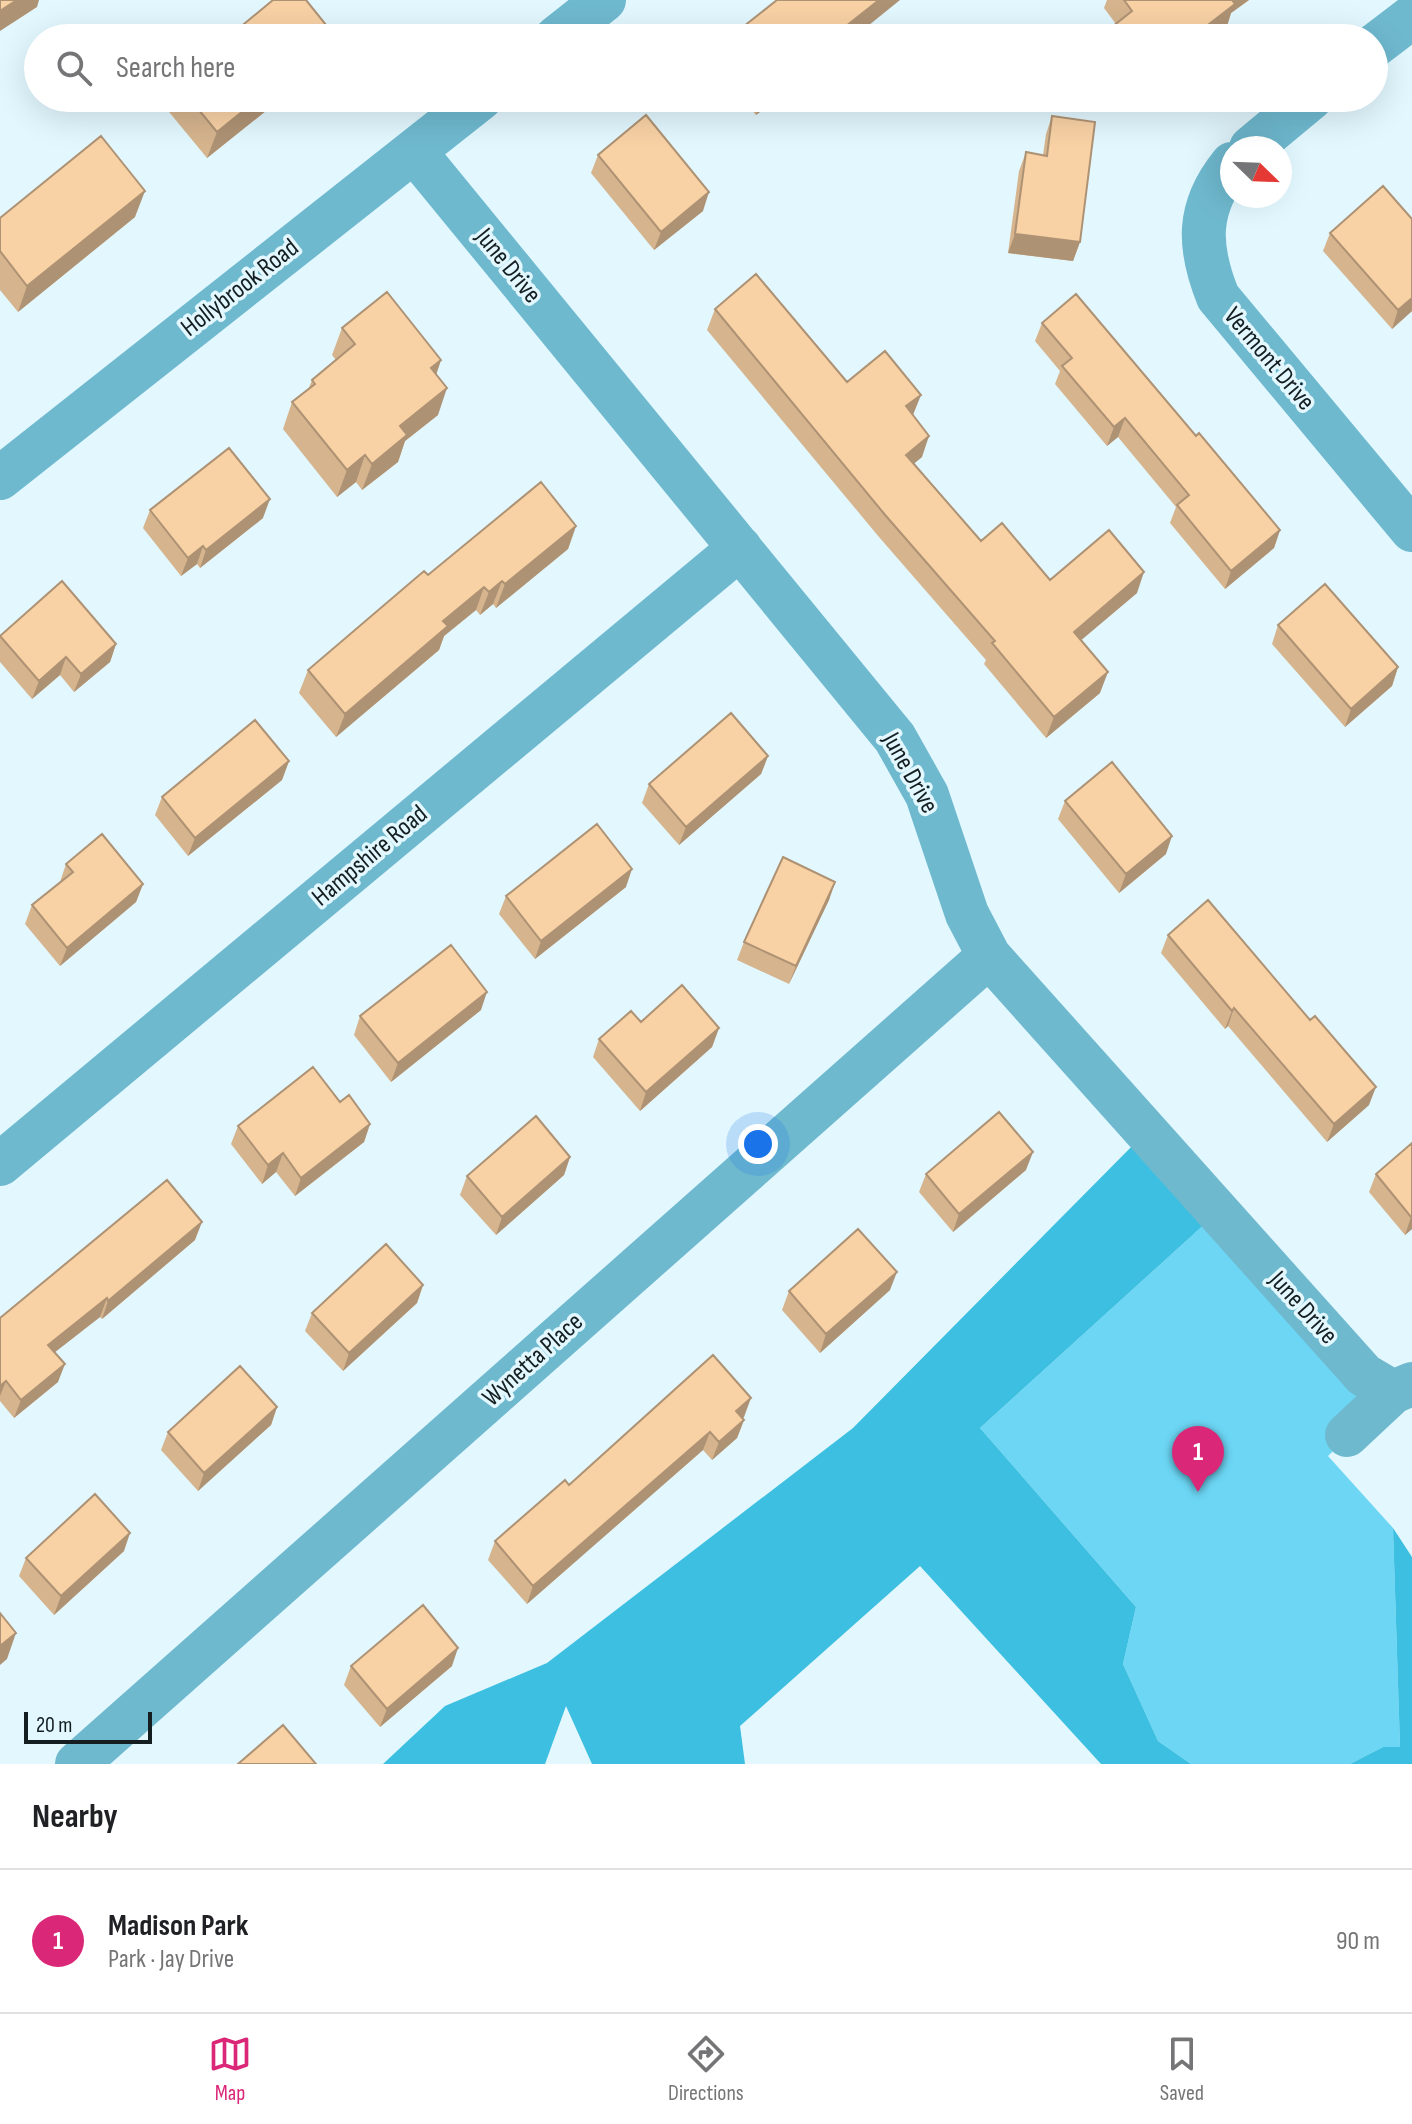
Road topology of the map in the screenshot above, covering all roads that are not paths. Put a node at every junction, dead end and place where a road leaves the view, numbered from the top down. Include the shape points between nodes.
1 (604, 0) edge
2 (1412, 17) edge
3 (574, 24) edge
4 (1388, 35) edge
5 (463, 112) edge
6 (1294, 112) edge
7 (1265, 136) edge
8 (414, 151) junction
9 (1220, 183) edge
10 (0, 478) edge
11 (1412, 530) edge
12 (740, 548) junction
13 (989, 956) junction
14 (0, 1164) edge
15 (1403, 1388) edge
16 (1347, 1435) dead end
17 (77, 1764) edge

1 - 3 street
2 - 4 street
5 - 8 street, Hollybrook Road
6 - 7 street
8 - 10 street, Hollybrook Road
8 - 12 street, June Drive
9 - 11 street, Vermont Drive via 1203,227 1205,264 1218,297
12 - 13 street, June Drive via 895,738 927,795 967,914
12 - 14 street, Hampshire Road
13 - 15 street, June Drive via 1364,1375
13 - 17 street, Wynetta Place
15 - 16 street

